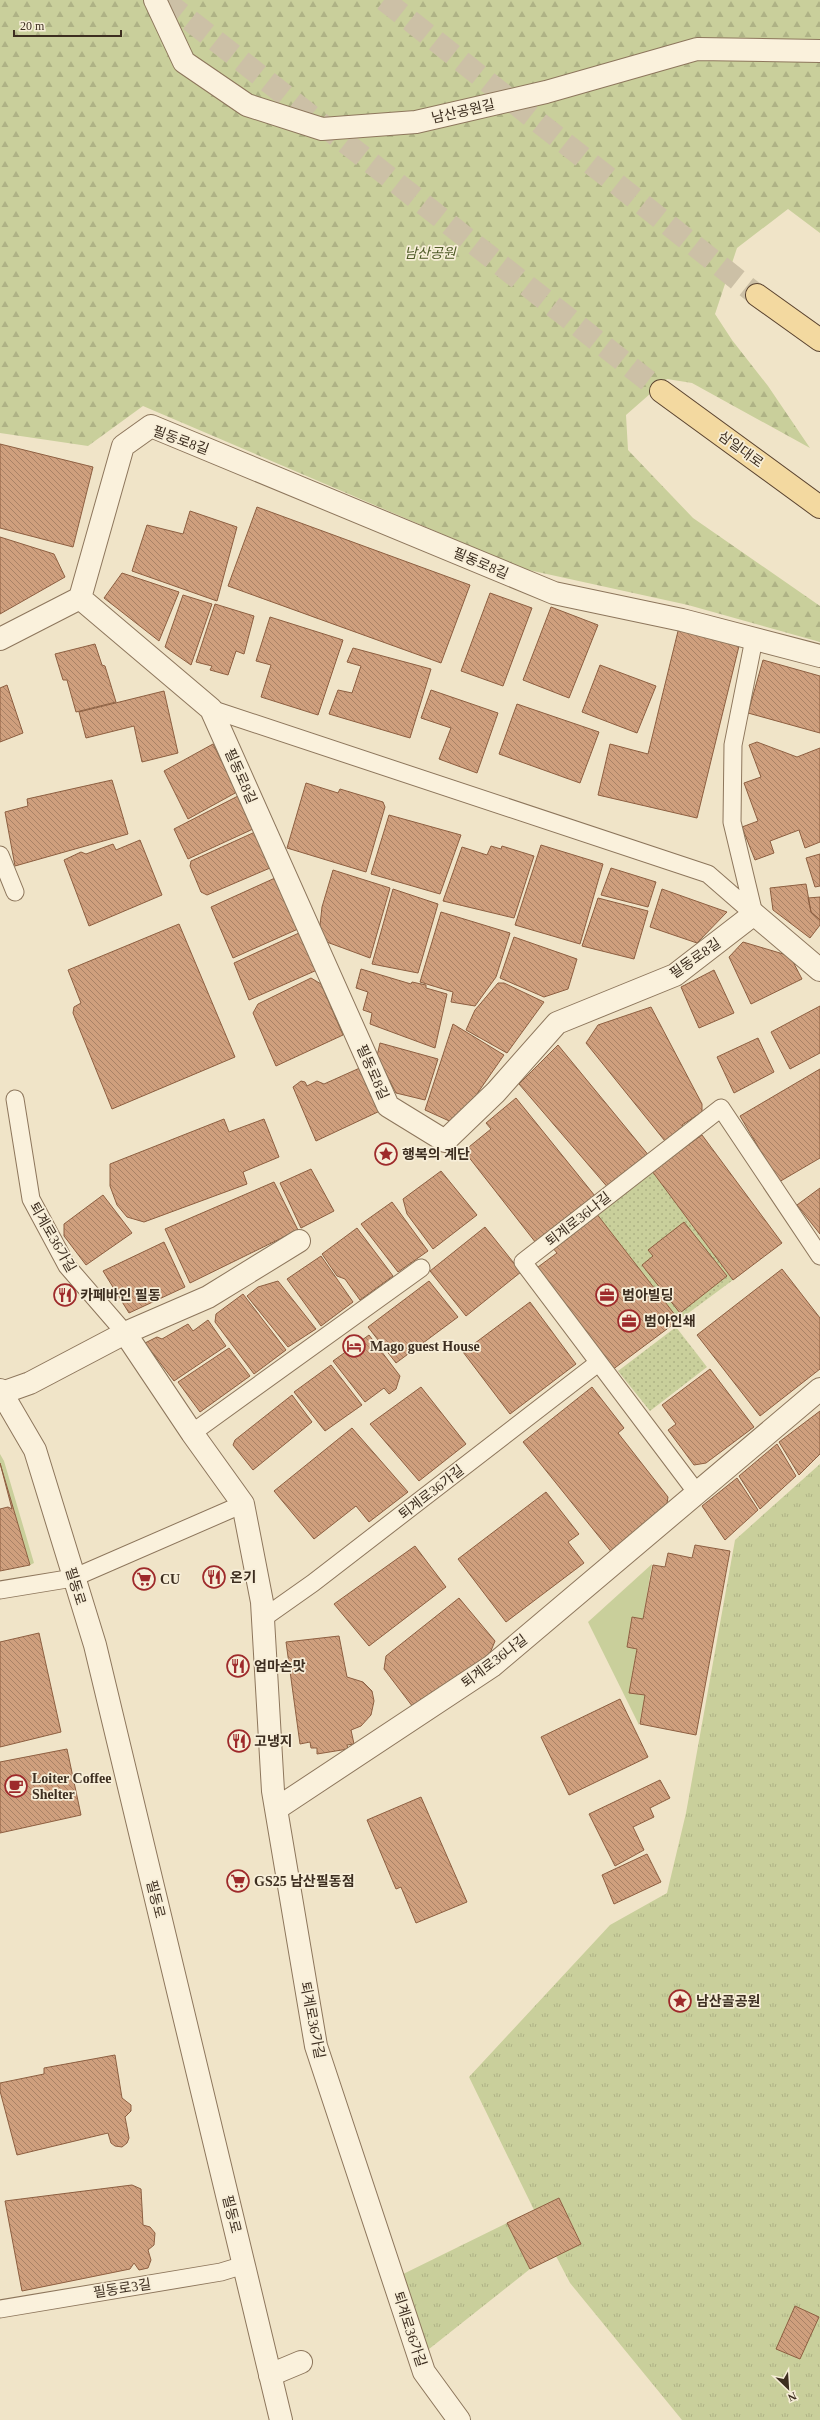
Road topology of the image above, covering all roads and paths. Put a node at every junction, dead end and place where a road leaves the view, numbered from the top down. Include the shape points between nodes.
1 (155, 0) edge
2 (820, 51) edge
3 (757, 295) tunnel mouth
4 (820, 340) edge
5 (661, 392) tunnel mouth
6 (820, 507) edge
7 (80, 598) junction
8 (0, 639) edge
9 (754, 639) junction
10 (820, 656) edge
11 (211, 709) junction
12 (0, 855) edge
13 (15, 892) dead end
14 (754, 914) junction
15 (820, 970) edge
16 (15, 1099) dead end
17 (299, 1240) dead end
18 (820, 1256) edge
19 (421, 1268) dead end
20 (125, 1333) junction
21 (598, 1363) junction
22 (820, 1389) edge
23 (1, 1391) edge
24 (192, 1433) junction
25 (697, 1493) junction
26 (243, 1504) junction
27 (73, 1578) junction
28 (0, 1590) edge
29 (262, 1619) junction
30 (276, 1809) junction
31 (244, 2265) junction
32 (0, 2308) edge
33 (301, 2362) dead end
34 (270, 2375) junction
35 (281, 2420) edge
36 (459, 2420) edge

1 - 2 street, 남산공원길 via 184,62 247,105 322,129 416,122 546,92 697,49
3 - 4 main road
5 - 6 main road, 삼일대로
7 - 8 street
7 - 9 street, 필동로8길 via 123,446 151,426 554,594 682,620
7 - 11 street, 필동로8길
9 - 10 street, 필동로8길
9 - 14 lane via 733,745 732,822
11 - 14 lane, 필동로8길 via 708,874
11 - 14 street, 필동로8길 via 388,1106 445,1141 496,1092 557,1023 675,975
12 - 13 lane
14 - 15 street, 필동로8길
16 - 20 lane, 퇴계로36가길 via 30,1199 67,1266
17 - 20 street via 208,1297
18 - 21 lane, 퇴계로36나길 via 721,1108 523,1262
19 - 24 lane
20 - 23 street via 30,1383
20 - 24 street, 퇴계로36가길
21 - 25 lane, 퇴계로36나길
21 - 29 lane, 퇴계로36가길 via 313,1583
22 - 25 street, 퇴계로36나길
23 - 27 street, 필동로 via 35,1450
24 - 26 street, 퇴계로36가길
25 - 30 street, 퇴계로36나길 via 492,1666
26 - 27 lane
26 - 29 street, 퇴계로36가길 via 262,1602
27 - 28 lane
27 - 31 street, 필동로 via 95,1645
29 - 30 street, 퇴계로36가길
30 - 36 street, 퇴계로36가길 via 316,2046 424,2372
31 - 32 lane, 필동로3길 via 222,2272
31 - 34 street, 필동로
33 - 34 street
34 - 35 street, 필동로

